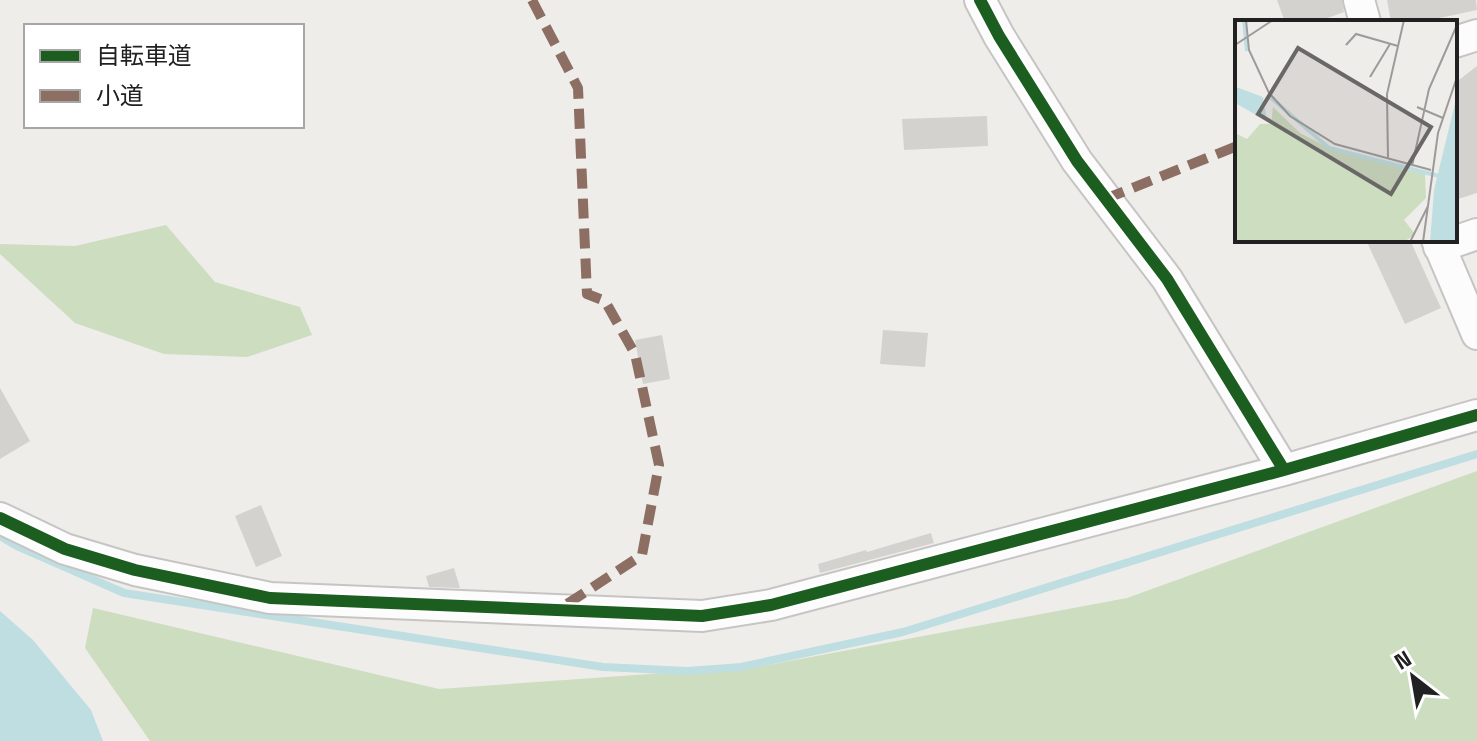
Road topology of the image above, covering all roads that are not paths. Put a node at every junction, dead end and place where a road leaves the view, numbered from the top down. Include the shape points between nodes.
1 (980, 0) edge
2 (1359, 0) edge
3 (1364, 20) edge
4 (1477, 35) edge
5 (1457, 41) edge
6 (1477, 234) edge
7 (1457, 239) edge
8 (1438, 243) edge
9 (1477, 334) edge
10 (1477, 415) edge
11 (1284, 470) junction
12 (0, 518) edge

1 - 11 street via 1077,161 1167,279
2 - 3 street
4 - 5 street
6 - 7 street
8 - 9 street
10 - 11 street
11 - 12 street via 771,605 702,616 270,598 135,570 65,549

